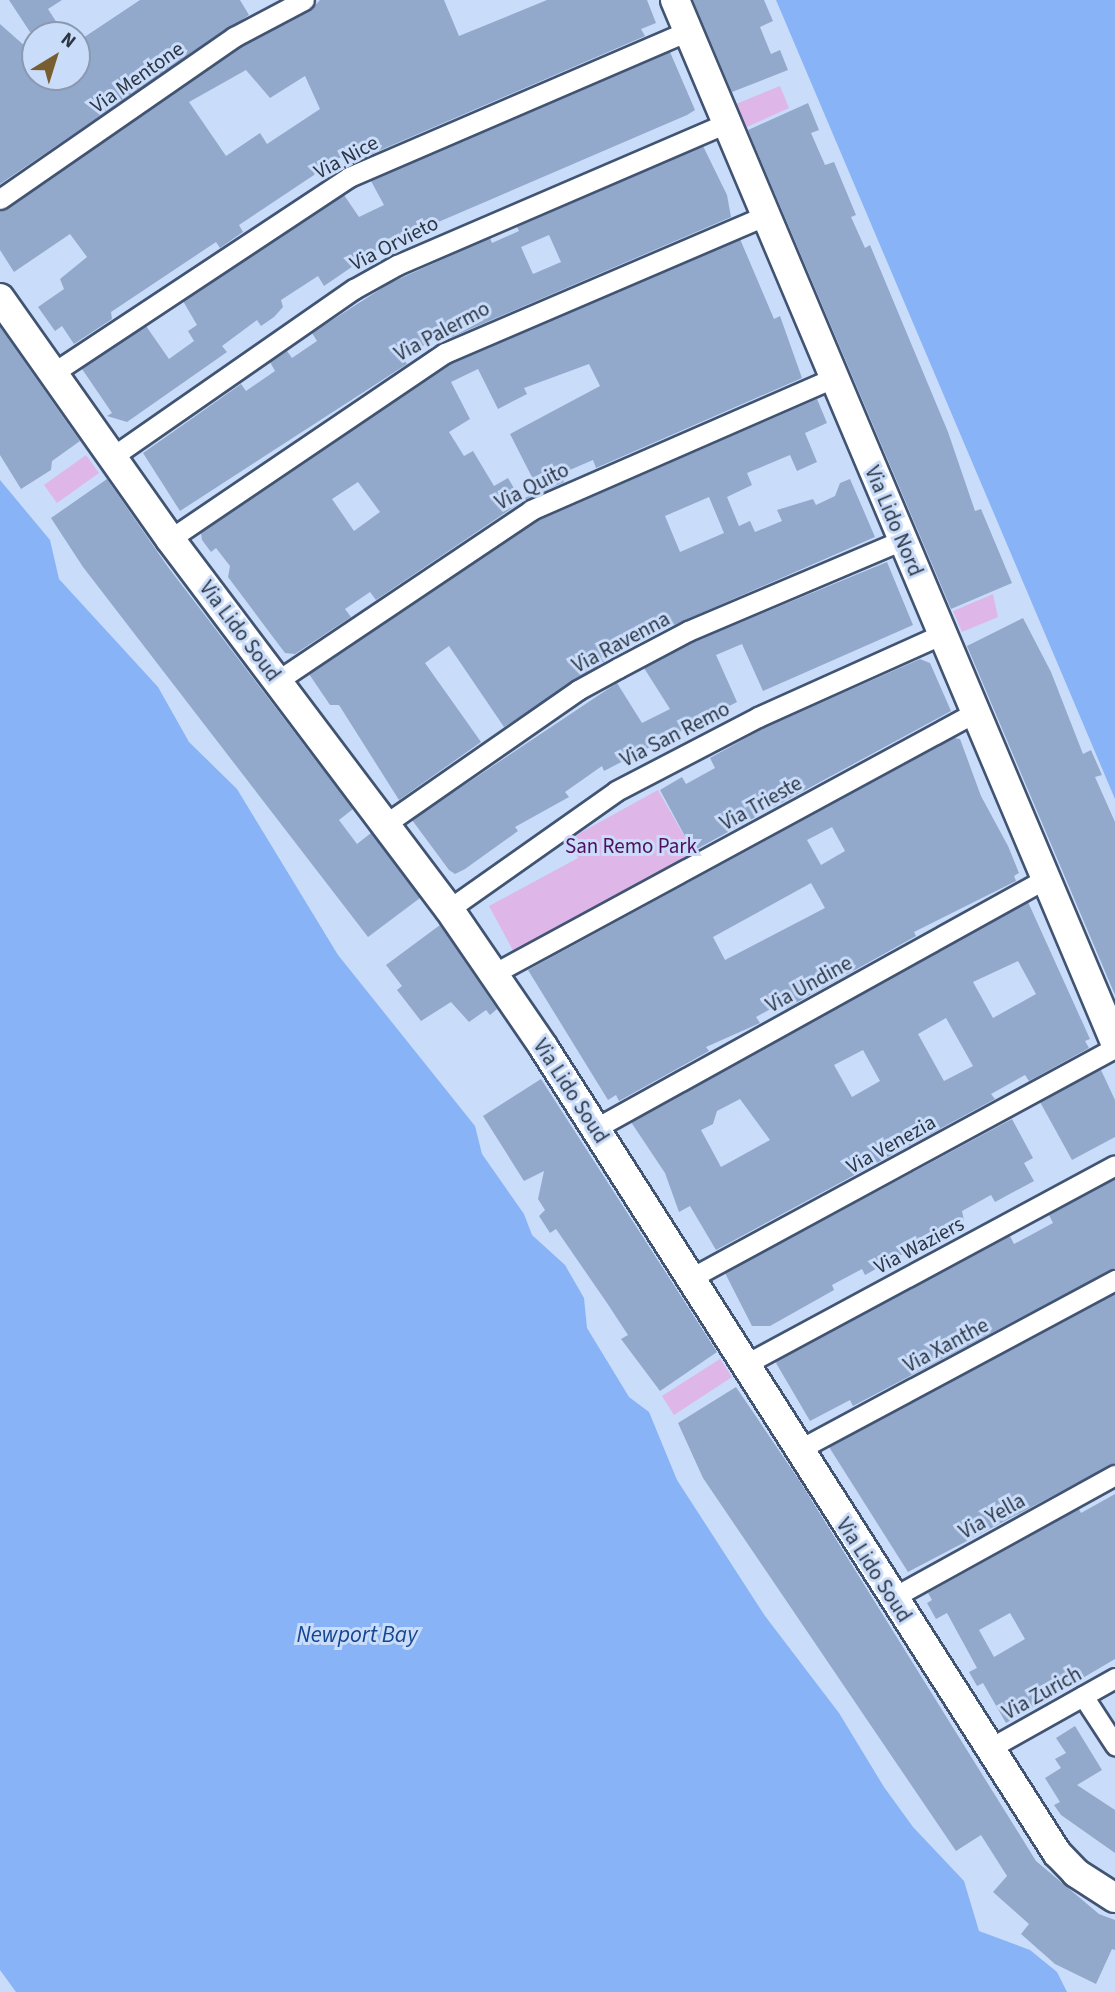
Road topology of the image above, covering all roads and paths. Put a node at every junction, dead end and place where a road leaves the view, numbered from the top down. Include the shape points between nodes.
1 (304, 0) edge
2 (675, 0) edge
3 (688, 31) junction
4 (726, 123) junction
5 (0, 199) edge
6 (764, 216) junction
7 (0, 298) edge
8 (53, 373) junction
9 (833, 379) junction
10 (112, 457) junction
11 (170, 539) junction
12 (902, 540) junction
13 (943, 634) junction
14 (278, 681) junction
15 (976, 712) junction
16 (384, 825) junction
17 (1045, 879) junction
18 (449, 909) junction
19 (493, 975) junction
20 (1115, 1042) edge
21 (1115, 1048) edge
22 (596, 1128) junction
23 (1115, 1165) edge
24 (690, 1279) junction
25 (1115, 1280) edge
26 (744, 1365) junction
27 (798, 1450) junction
28 (1115, 1475) edge
29 (892, 1598) junction
30 (1115, 1678) edge
31 (1083, 1696) junction
32 (1115, 1745) edge
33 (992, 1747) junction
34 (1115, 1898) edge

1 - 5 street, Via Mentone via 234,37
2 - 3 street, Via Lido Nord
3 - 4 street, Via Lido Nord
3 - 8 street, Via Nice via 349,177
4 - 6 street, Via Lido Nord
4 - 10 street, Via Orvieto via 386,271
6 - 9 street, Via Lido Nord
6 - 11 street, Via Palermo via 445,353
7 - 8 street, Via Lido Soud
8 - 10 street, Via Lido Soud
9 - 12 street, Via Lido Nord
9 - 14 street, Via Quito via 531,510
10 - 11 street, Via Lido Soud
11 - 14 street, Via Lido Soud
12 - 13 street, Via Lido Nord
12 - 16 street, Via Ravenna via 688,631 608,674
13 - 15 street, Via Lido Nord
13 - 18 street, Via San Remo via 758,717 617,790
14 - 16 street, Via Lido Soud
15 - 17 street, Via Lido Nord
15 - 19 street, Via Trieste
16 - 18 street, Via Lido Soud
17 - 20 street, Via Lido Nord
17 - 22 street, Via Undine
18 - 19 street, Via Lido Soud
19 - 22 street, Via Lido Soud
21 - 24 street, Via Venezia
22 - 24 street, Via Lido Soud
23 - 26 street, Via Waziers
24 - 26 street, Via Lido Soud
25 - 27 street, Via Xanthe
26 - 27 street, Via Lido Soud
27 - 29 street, Via Lido Soud
28 - 29 street, Via Yella
29 - 33 street, Via Lido Soud
30 - 31 street, Via Zurich
31 - 32 street
31 - 33 street, Via Zurich
33 - 34 street, Via Lido Soud via 1057,1853 1076,1873

